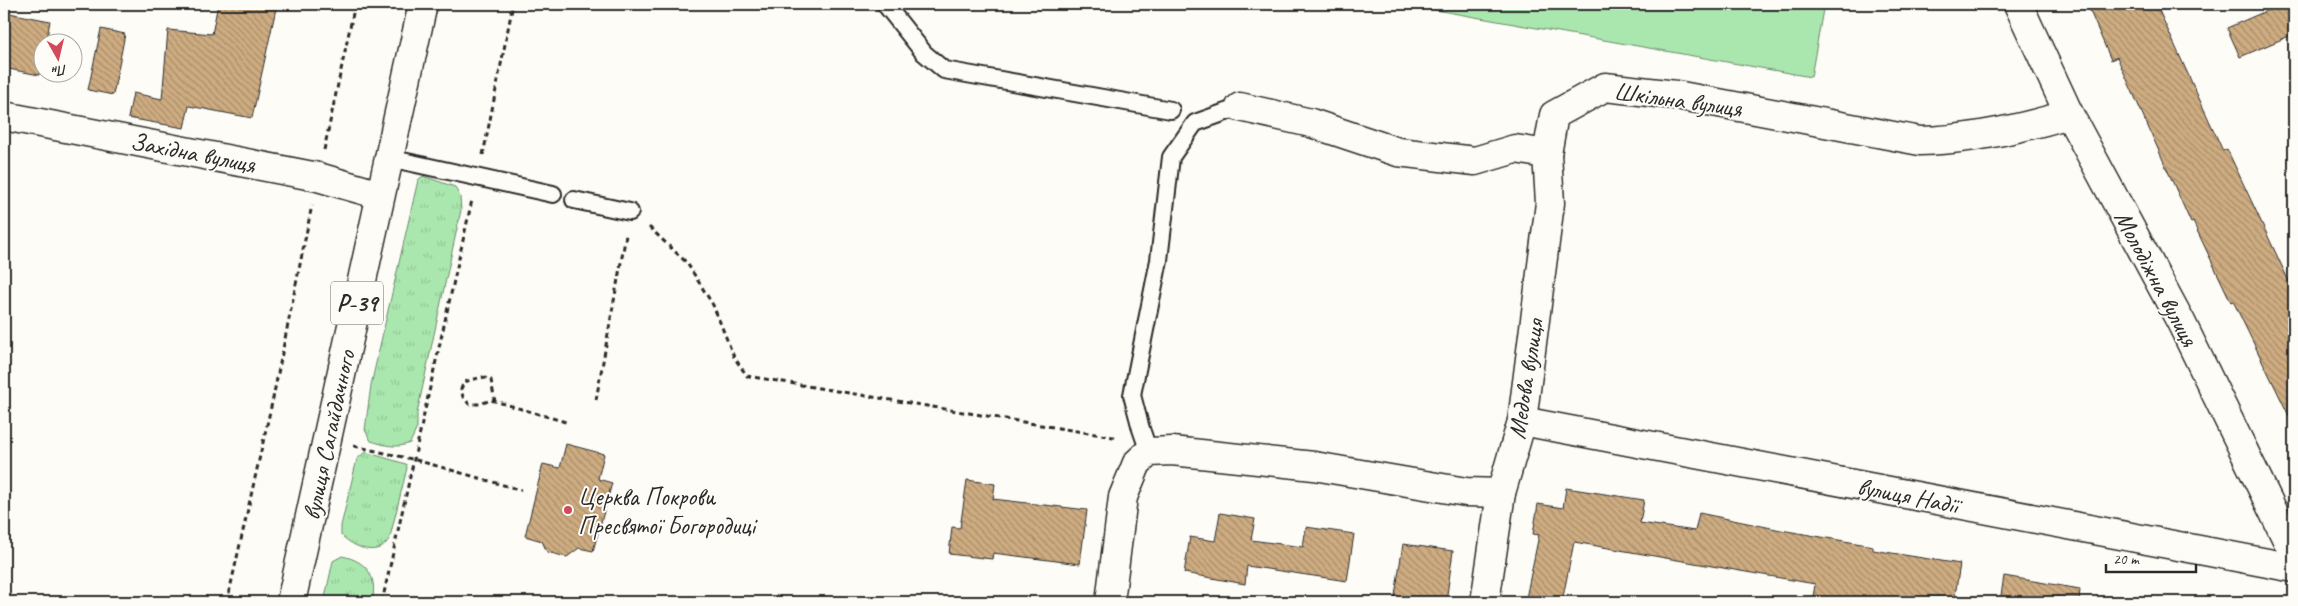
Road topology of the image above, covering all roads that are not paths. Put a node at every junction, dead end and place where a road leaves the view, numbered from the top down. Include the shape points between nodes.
1 (423, 4) edge
2 (885, 4) edge
3 (2018, 4) edge
4 (1240, 107) joint
5 (1171, 110) dead end
6 (2069, 114) junction
7 (4, 116) edge
8 (1548, 154) junction
9 (389, 158) junction
10 (553, 194) dead end
11 (380, 195) junction
12 (574, 200) dead end
13 (630, 212) road end
14 (1522, 421) junction
15 (1161, 451) junction
16 (1501, 492) junction
17 (2294, 554) edge
18 (2294, 568) edge
19 (291, 602) edge
20 (1110, 602) edge
21 (1485, 602) edge

1 - 9 street, вулиця Сагайдачного / Р-39
2 - 5 lane via 924,53 944,70
3 - 6 street, Молодіжна вулиця
4 - 8 street via 1311,123 1398,152 1475,161 1515,149
4 - 15 lane via 1195,123 1171,156 1159,260 1132,395 1140,429
6 - 8 street, Шкільна вулиця via 2042,123 1957,140 1920,141 1676,95 1605,87 1554,115
6 - 17 street, Молодіжна вулиця via 2182,322
7 - 11 street, Західна вулиця via 318,177
8 - 14 street, Медова вулиця via 1550,203
9 - 10 lane
9 - 11 street, вулиця Сагайдачного / Р-39
11 - 19 street, вулиця Сагайдачного / Р-39
12 - 13 lane
14 - 16 street, Медова вулиця
14 - 18 street, вулиця Надії
15 - 16 street via 1314,466 1466,492
15 - 20 street via 1137,463 1124,497
16 - 21 street, Медова вулиця

